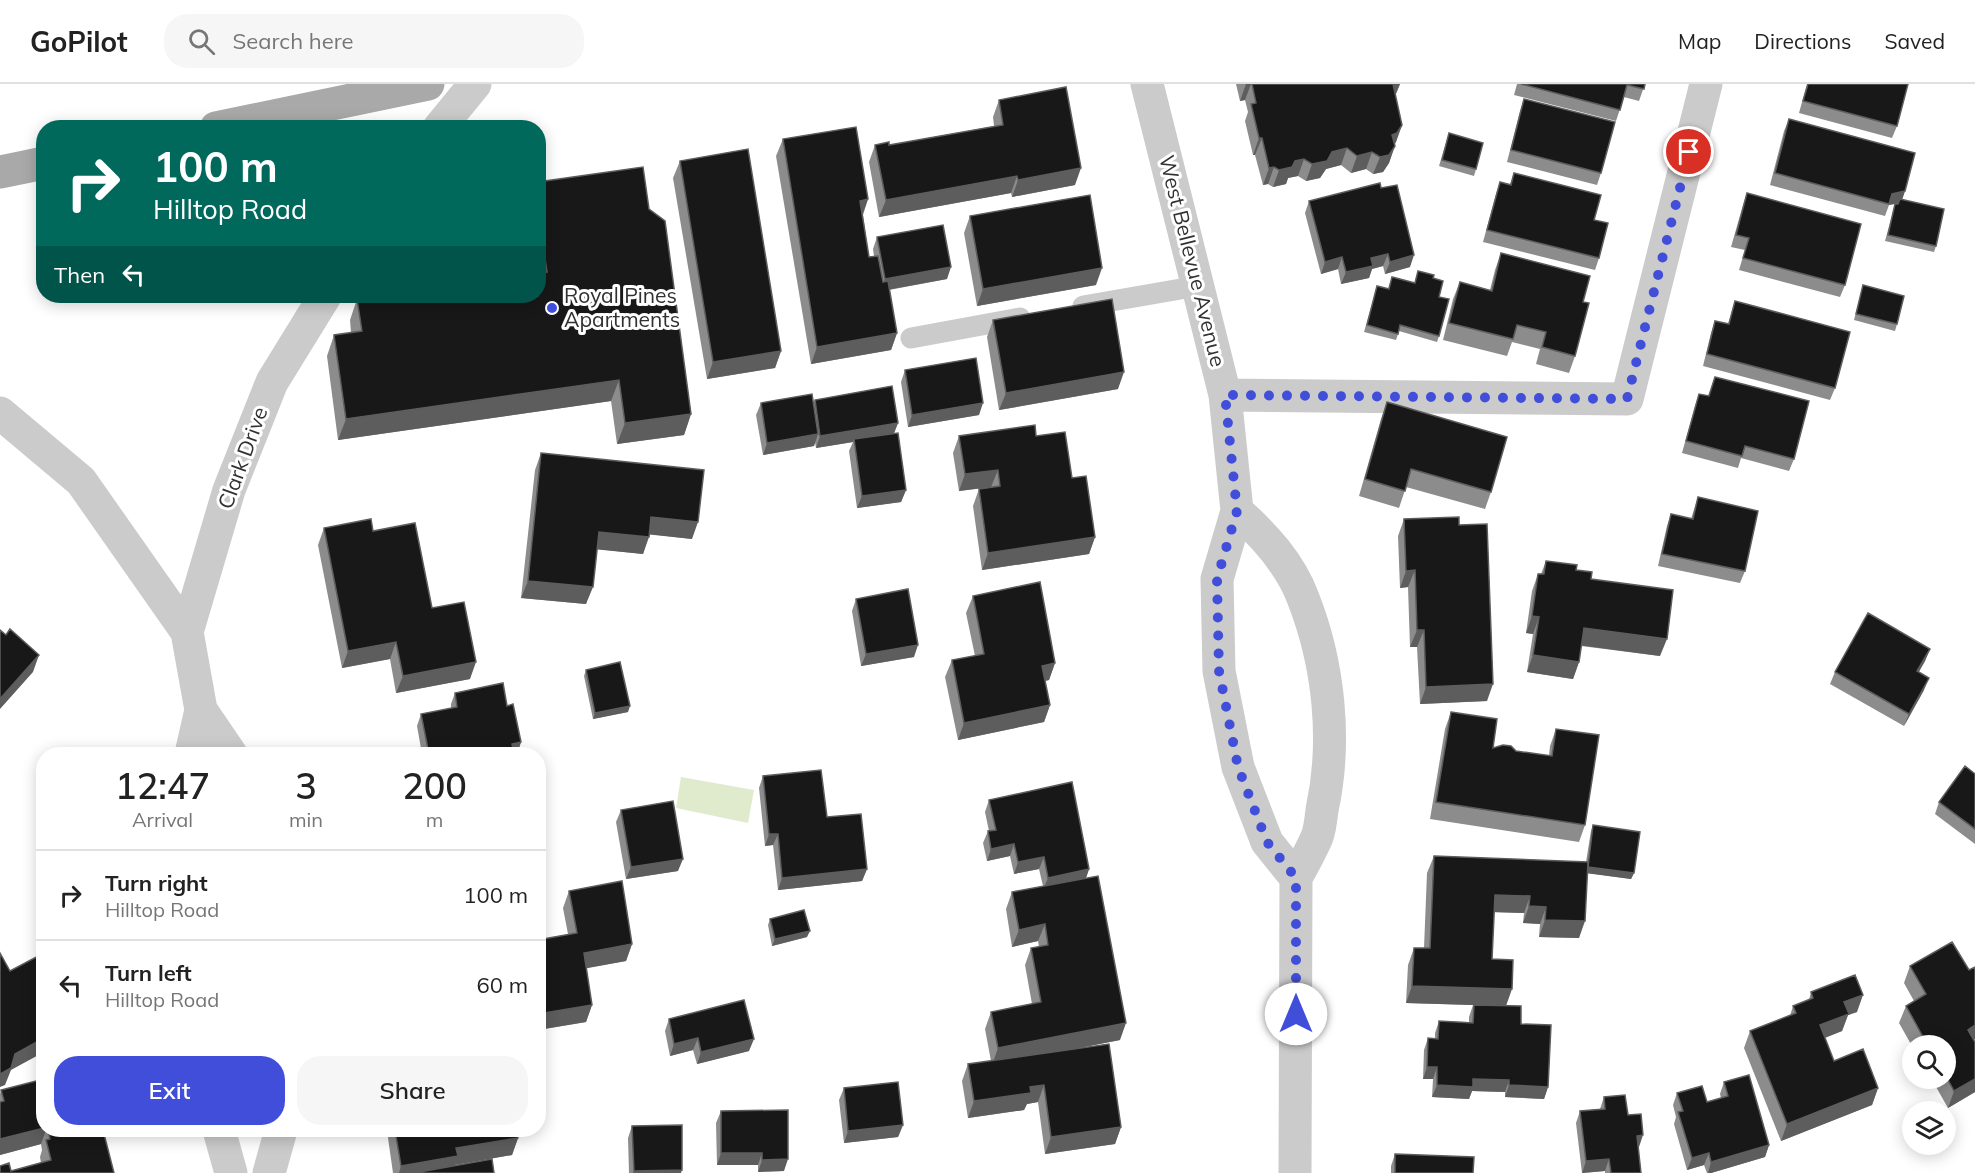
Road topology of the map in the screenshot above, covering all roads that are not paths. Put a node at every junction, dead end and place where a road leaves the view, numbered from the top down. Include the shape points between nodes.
1 (428, 84) edge
2 (475, 84) edge
3 (1147, 84) edge
4 (1706, 84) edge
5 (255, 120) edge
6 (446, 120) edge
7 (36, 165) edge
8 (0, 172) edge
9 (1198, 286) junction
10 (321, 303) edge
11 (1060, 310) edge
12 (1037, 315) edge
13 (911, 338) dead end
14 (1225, 395) junction
15 (0, 413) edge
16 (1237, 511) junction
17 (187, 632) junction
18 (201, 710) junction
19 (193, 747) edge
20 (226, 747) edge
21 (1296, 878) junction
22 (221, 1137) edge
23 (279, 1137) edge
24 (231, 1173) edge
25 (269, 1173) edge
26 (1295, 1173) edge

1 - 5 main road
2 - 6 street
3 - 9 street, West Bellevue Avenue
4 - 14 street via 1627,399
7 - 8 main road
9 - 11 lane
9 - 14 street, West Bellevue Avenue
10 - 17 street, Clark Drive via 272,382 229,489
12 - 13 lane
14 - 16 street, West Bellevue Avenue
15 - 17 street, Clark Drive via 81,481
16 - 21 street, West Bellevue Avenue via 1217,579 1219,671 1238,767 1267,842
16 - 21 street via 1279,554 1303,596 1320,652 1329,717 1328,782 1317,836
17 - 18 street, Clark Drive
18 - 19 street, Clark Drive
18 - 20 street, Clark Drive
21 - 26 street
22 - 24 street
23 - 25 street

